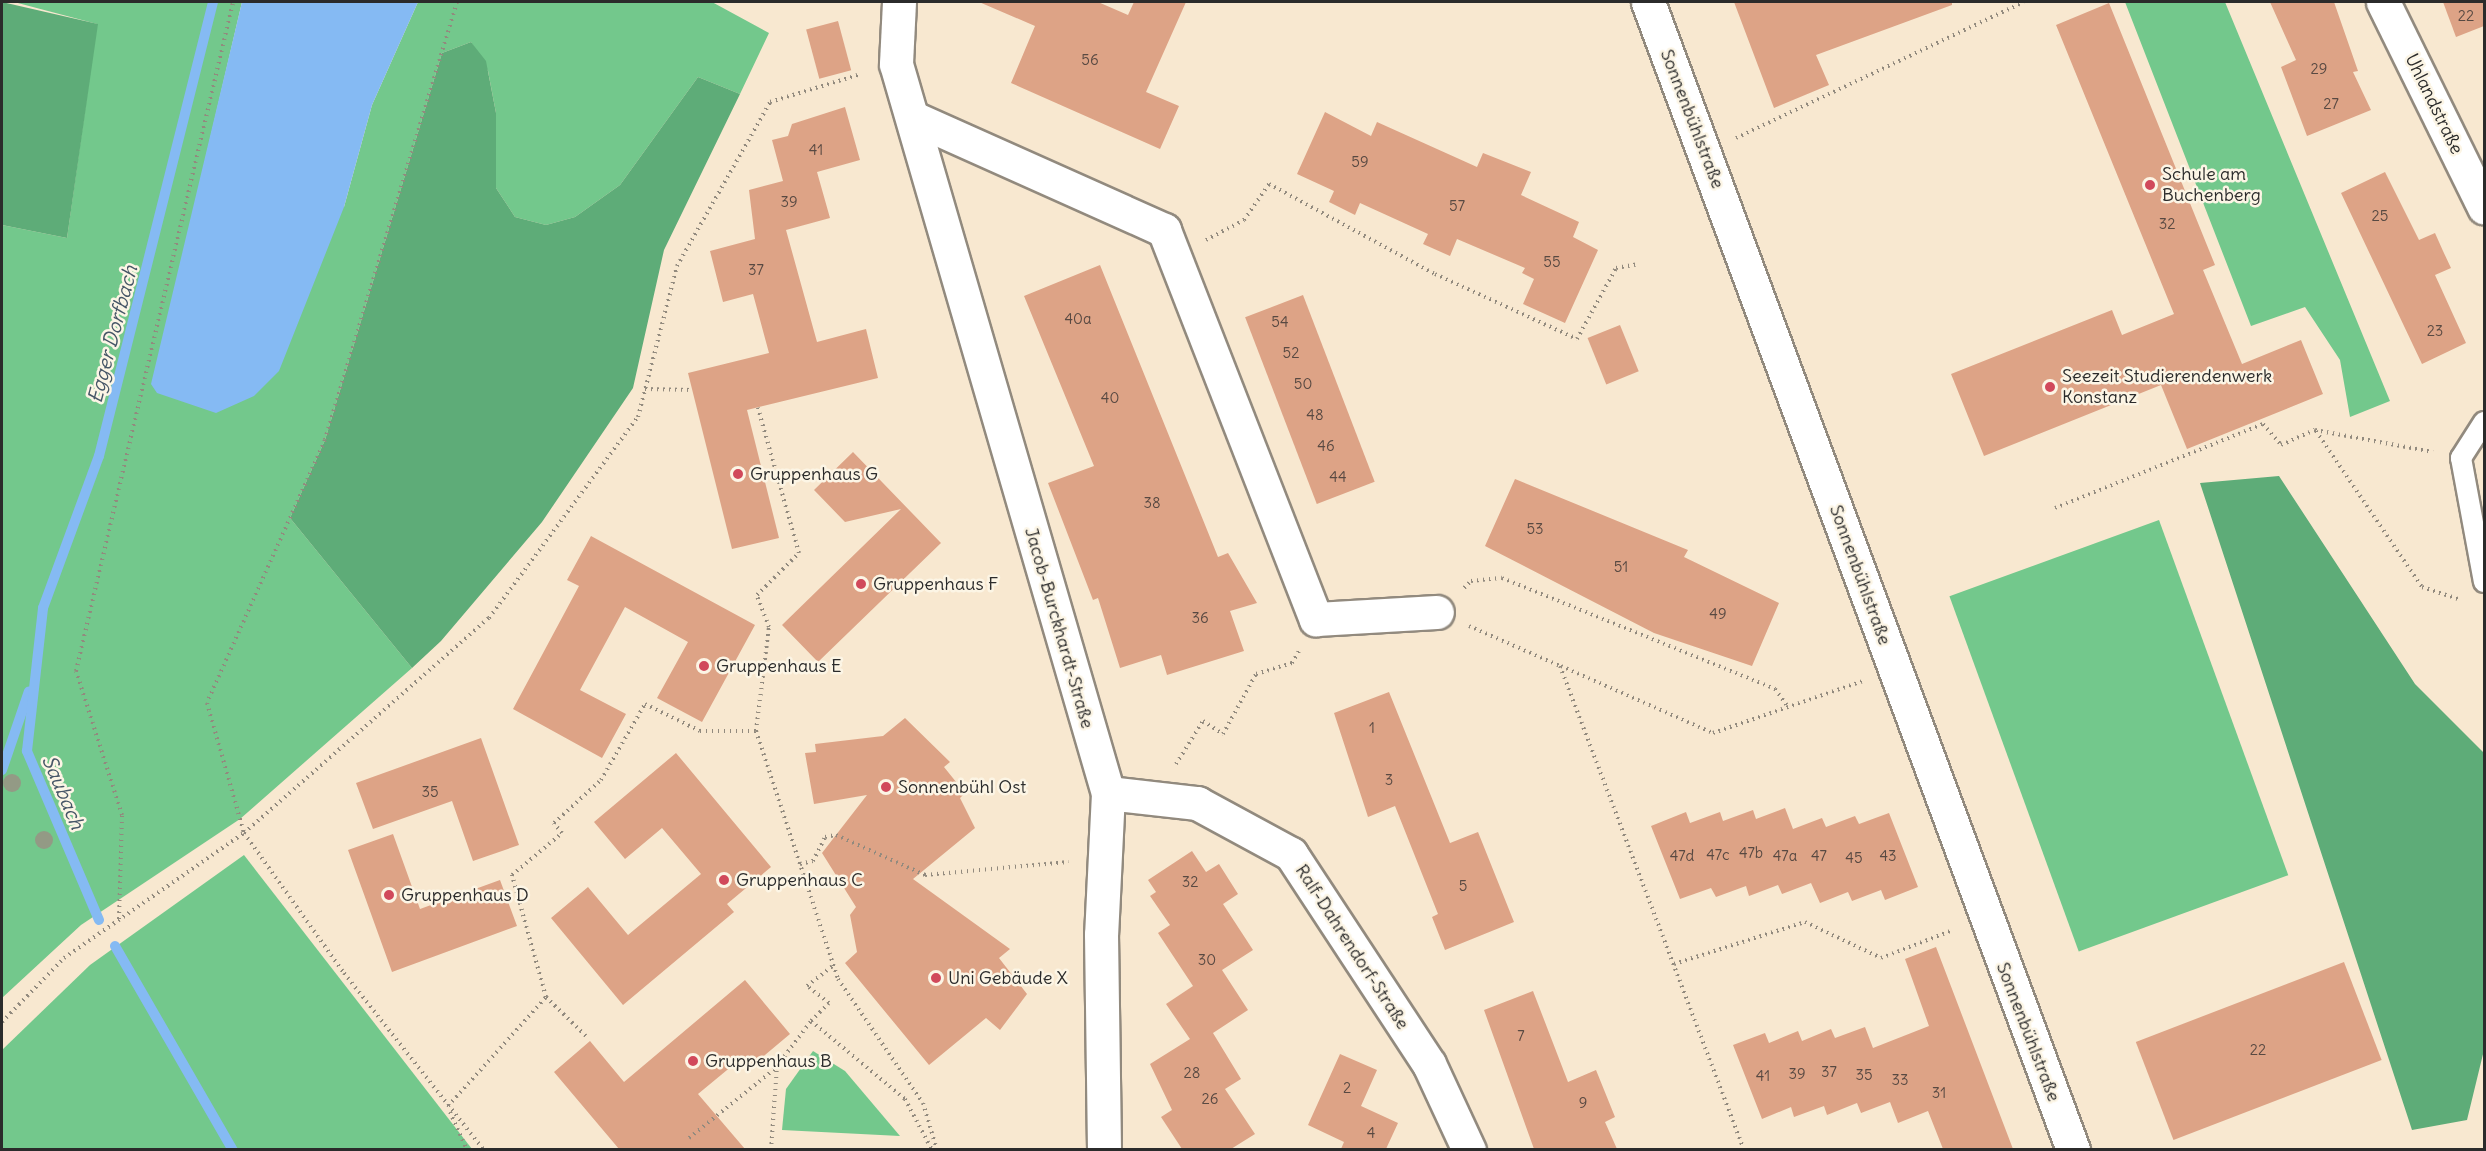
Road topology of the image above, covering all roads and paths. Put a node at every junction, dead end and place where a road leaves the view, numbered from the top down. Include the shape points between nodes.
1 (233, 2) edge
2 (458, 2) edge
3 (899, 2) edge
4 (1648, 2) edge
5 (2024, 2) edge
6 (2383, 2) edge
7 (896, 64) junction
8 (916, 119) junction
9 (1705, 152) junction
10 (2484, 207) edge
11 (1177, 256) junction
12 (1640, 264) dead end
13 (645, 388) junction
14 (692, 390) dead end
15 (758, 408) dead end
16 (2484, 422) edge
17 (2315, 430) junction
18 (2461, 458) junction
19 (2055, 508) dead end
20 (1502, 578) dead end
21 (2484, 582) edge
22 (2474, 604) dead end
23 (1437, 612) joint
24 (1316, 619) junction
25 (1560, 666) junction
26 (1896, 670) junction
27 (1788, 707) junction
28 (756, 730) junction
29 (1108, 794) junction
30 (1154, 798) junction
31 (244, 833) junction
32 (1105, 858) junction
33 (800, 864) junction
34 (1984, 918) junction
35 (119, 919) junction
36 (1674, 964) junction
37 (833, 966) junction
38 (546, 997) junction
39 (811, 1021) junction
40 (2, 1022) edge
41 (587, 1037) dead end
42 (777, 1066) junction
43 (448, 1106) junction
44 (689, 1138) dead end
45 (467, 1149) edge
46 (484, 1149) edge
47 (771, 1149) edge
48 (932, 1149) edge
49 (937, 1149) edge
50 (1104, 1149) edge
51 (1469, 1149) edge
52 (1744, 1149) edge
53 (1835, 1149) edge
54 (1848, 1149) edge
55 (2073, 1149) edge

1 - 35 path via 76,671 122,815
2 - 31 path via 325,440 207,703
3 - 7 street, Jacob-Burckhardt-Straße
4 - 9 street, Sonnenbühlstraße
5 - 9 path
6 - 10 street, Uhlandstraße
7 - 8 street, Jacob-Burckhardt-Straße
7 - 13 path via 770,102 677,266
8 - 11 street via 1164,230
8 - 29 street, Jacob-Burckhardt-Straße via 966,311
9 - 26 street, Sonnenbühlstraße
11 - 12 path via 1244,220 1269,184 1435,274 1577,339 1616,268
11 - 24 street
13 - 14 path
13 - 31 path via 638,417 489,618
15 - 28 path via 799,553 757,595 769,627
16 - 18 lane
17 - 18 path
17 - 19 path via 2281,445 2263,424
17 - 22 path via 2422,587
18 - 21 lane
20 - 27 path via 1775,689
23 - 24 street
23 - 25 path
24 - 30 path via 1292,663 1256,674 1223,734 1203,721
25 - 27 path via 1713,733
25 - 36 path
26 - 27 path
26 - 34 street, Sonnenbühlstraße
28 - 33 path
28 - 38 path via 700,731 645,704 601,780 554,823 562,833 512,875
29 - 30 street, Ralf-Dahrendorf-Straße
29 - 32 street, Jacob-Burckhardt-Straße
30 - 51 street, Ralf-Dahrendorf-Straße via 1197,803 1291,854 1429,1064
31 - 35 path
31 - 43 path
32 - 33 path via 925,876 836,835 825,837 813,861
32 - 50 street, Jacob-Burckhardt-Straße
33 - 37 path
34 - 36 path via 1881,958 1805,922
34 - 55 street, Sonnenbühlstraße
35 - 40 path via 63,958
36 - 52 path
37 - 39 path via 807,986 829,1003
37 - 49 path via 923,1104
38 - 41 path
38 - 43 path
39 - 42 path
39 - 48 path via 906,1099
42 - 44 path
42 - 47 path
43 - 45 path
43 - 46 path
53 - 54 path

